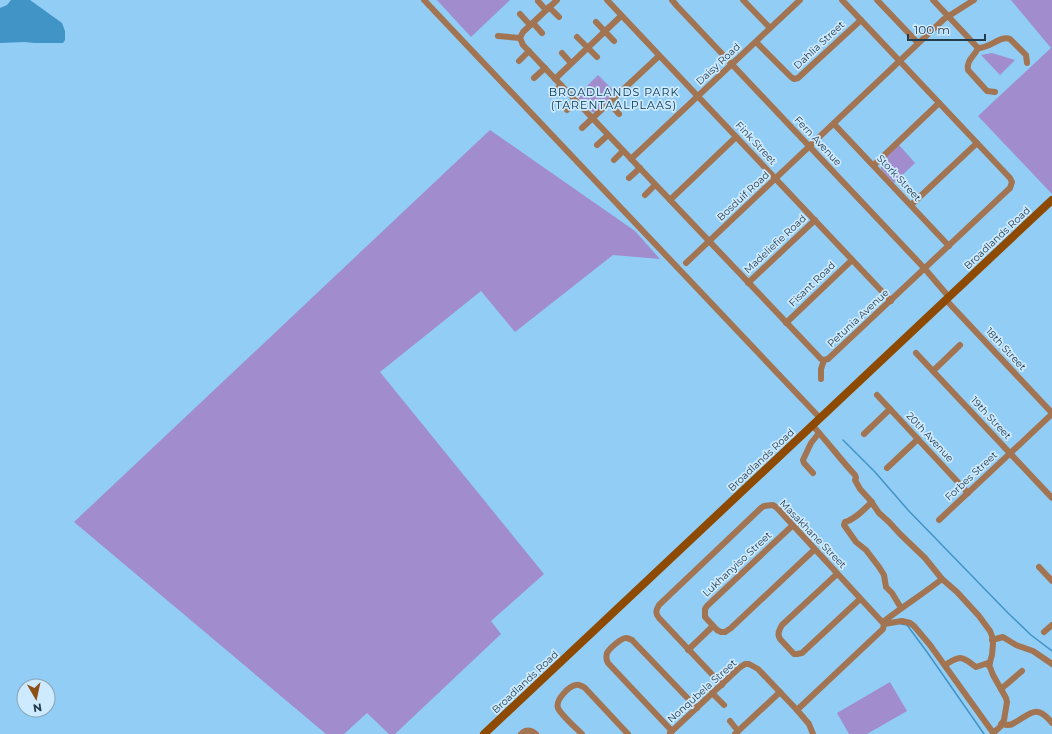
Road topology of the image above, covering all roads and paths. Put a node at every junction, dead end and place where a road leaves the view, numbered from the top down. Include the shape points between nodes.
1 (424, 0) edge
2 (557, 0) edge
3 (607, 0) edge
4 (672, 0) edge
5 (743, 0) edge
6 (800, 0) edge
7 (842, 0) edge
8 (877, 0) edge
9 (933, 0) edge
10 (974, 0) edge
11 (538, 1) dead end
12 (548, 8) junction
13 (520, 14) dead end
14 (622, 16) junction
15 (948, 16) junction
16 (559, 17) dead end
17 (861, 20) junction
18 (596, 22) dead end
19 (532, 24) junction
20 (770, 28) junction
21 (605, 32) junction
22 (542, 33) dead end
23 (498, 36) dead end
24 (577, 37) dead end
25 (520, 38) junction
26 (614, 41) dead end
27 (756, 42) junction
28 (918, 43) junction
29 (588, 48) junction
30 (978, 48) junction
31 (529, 51) junction
32 (562, 54) dead end
33 (659, 56) junction
34 (597, 57) dead end
35 (519, 61) dead end
36 (900, 61) junction
37 (571, 63) junction
38 (1027, 63) dead end
39 (732, 65) junction
40 (545, 68) junction
41 (534, 78) dead end
42 (555, 79) junction
43 (561, 85) junction
44 (995, 92) dead end
45 (551, 95) dead end
46 (698, 96) junction
47 (576, 101) junction
48 (609, 103) junction
49 (939, 103) junction
50 (567, 110) dead end
51 (619, 114) dead end
52 (593, 119) junction
53 (834, 124) junction
54 (582, 128) dead end
55 (608, 135) junction
56 (736, 137) junction
57 (977, 143) junction
58 (597, 145) dead end
59 (809, 147) junction
60 (624, 151) junction
61 (631, 159) junction
62 (614, 160) dead end
63 (874, 165) junction
64 (640, 168) junction
65 (629, 178) dead end
66 (776, 179) junction
67 (655, 185) junction
68 (645, 195) dead end
69 (670, 200) junction
70 (1052, 200) edge
71 (911, 205) junction
72 (815, 220) junction
73 (709, 241) junction
74 (949, 246) junction
75 (852, 260) junction
76 (686, 264) dead end
77 (925, 269) junction
78 (748, 283) junction
79 (947, 298) junction
80 (891, 301) junction
81 (786, 323) junction
82 (960, 345) dead end
83 (916, 353) dead end
84 (824, 360) junction
85 (933, 371) junction
86 (821, 379) dead end
87 (877, 395) dead end
88 (890, 409) junction
89 (1052, 413) edge
90 (820, 418) junction
91 (812, 425) junction
92 (819, 433) junction
93 (864, 434) dead end
94 (918, 439) junction
95 (1010, 453) junction
96 (887, 468) dead end
97 (813, 473) dead end
98 (968, 493) junction
99 (1052, 498) edge
100 (872, 502) junction
101 (939, 520) dead end
102 (792, 526) junction
103 (814, 550) junction
104 (1039, 567) dead end
105 (837, 574) junction
106 (942, 579) junction
107 (1052, 581) edge
108 (860, 599) junction
109 (901, 608) junction
110 (883, 623) junction
111 (1052, 625) edge
112 (714, 626) junction
113 (1044, 632) dead end
114 (992, 640) junction
115 (688, 650) junction
116 (989, 663) junction
117 (1052, 664) edge
118 (945, 665) junction
119 (1022, 671) dead end
120 (722, 685) junction
121 (1001, 689) junction
122 (780, 692) junction
123 (712, 693) junction
124 (724, 706) dead end
125 (697, 708) junction
126 (797, 710) junction
127 (730, 721) dead end
128 (1052, 723) edge
129 (1001, 724) junction
130 (737, 732) edge
131 (670, 733) edge
132 (993, 733) edge
133 (484, 734) edge
134 (521, 734) edge
135 (536, 734) edge
136 (582, 734) edge
137 (628, 734) edge
138 (813, 734) edge

1 - 90 street
2 - 12 street
3 - 14 street, Fink Street
4 - 39 street, Fern Avenue
5 - 20 street
6 - 20 street, Daisy Road
7 - 17 street, Petunia Avenue
8 - 28 street
9 - 15 street
10 - 15 street, Bosduif Road
11 - 12 street
12 - 16 street
12 - 19 street
13 - 19 street
14 - 21 street
14 - 33 street, Fink Street
15 - 28 street, Bosduif Road
15 - 30 street
17 - 27 street, Dahlia Street via 794,79
17 - 36 street, Petunia Avenue
18 - 21 street
19 - 22 street
19 - 25 street
20 - 27 street, Daisy Road
21 - 26 street
21 - 29 street
23 - 25 street
24 - 29 street
25 - 31 street, Petunia Avenue
27 - 39 street, Daisy Road
28 - 36 street, Bosduif Road
29 - 34 street
29 - 37 street
30 - 38 street via 1008,38 1026,55
30 - 44 street via 968,62 968,70 988,92
31 - 35 street
31 - 40 street, Petunia Avenue
32 - 37 street
33 - 46 street, Fink Street
33 - 48 street
36 - 49 street, Petunia Avenue
36 - 53 street, Bosduif Road
37 - 42 street
39 - 46 street, Daisy Road
39 - 59 street, Fern Avenue
40 - 41 street
40 - 42 street, Petunia Avenue
42 - 43 street, Petunia Avenue
43 - 45 street
43 - 47 street, Petunia Avenue
46 - 56 street, Fink Street
46 - 61 street, Daisy Road
47 - 50 street
47 - 52 street, Petunia Avenue
48 - 51 street
48 - 52 street
49 - 57 street, Petunia Avenue
49 - 63 street
52 - 54 street
52 - 55 street, Petunia Avenue
53 - 59 street, Bosduif Road
53 - 63 street, Stork Street
55 - 58 street
55 - 60 street, Petunia Avenue
56 - 66 street, Fink Street
56 - 69 street
57 - 71 street
57 - 74 street, Petunia Avenue via 1012,180 1012,184
59 - 66 street, Bosduif Road
59 - 77 street, Fern Avenue
60 - 61 street, Petunia Avenue
60 - 62 street
61 - 64 street, Petunia Avenue
63 - 71 street, Stork Street
64 - 65 street
64 - 67 street, Petunia Avenue
66 - 72 street, Fink Street
66 - 73 street, Bosduif Road
67 - 68 street
67 - 69 street, Petunia Avenue
69 - 73 street, Petunia Avenue
70 - 79 main road, Broadlands Road
71 - 74 street, Stork Street
72 - 75 street, Fink Street
72 - 78 street, Madeliefie Road
73 - 76 street, Bosduif Road
73 - 78 street, Petunia Avenue
74 - 77 street, Petunia Avenue
75 - 80 street, Fink Street
75 - 81 street, Fisant Road
77 - 79 street, Fern Avenue
77 - 80 street, Petunia Avenue
78 - 81 street, Petunia Avenue
79 - 89 street, 18th Street
79 - 90 main road, Broadlands Road
80 - 84 street, Petunia Avenue
81 - 84 street, Petunia Avenue via 821,360
82 - 85 street
83 - 85 street, 19th Street
84 - 86 street
85 - 95 street, 19th Street
87 - 88 street, 20th Avenue
88 - 93 street
88 - 94 street, 20th Avenue
89 - 95 street, Forbes Street
90 - 91 main road, Broadlands Road
91 - 92 street
91 - 133 main road, Broadlands Road
92 - 97 street via 803,460
92 - 100 street via 855,475 860,489
94 - 96 street
94 - 98 street, 20th Avenue
95 - 98 street, Forbes Street
95 - 99 street, 19th Street
98 - 101 street, Forbes Street
100 - 106 street via 879,514 925,558
100 - 109 street via 859,514 844,522 844,525 884,574 886,587
102 - 103 street, Masakhane Street
102 - 112 street, Lukhanyiso Street via 707,606 705,616
102 - 115 street, Masakhane Street via 773,505 764,506 659,604 656,613 659,618
103 - 105 street, Masakhane Street
103 - 112 street via 731,628 721,632
104 - 107 street
105 - 108 street, Masakhane Street
105 - 108 street via 782,625 778,632 780,639 794,654 802,653
106 - 109 street
106 - 114 street via 974,609 990,631
108 - 110 street, Masakhane Street
109 - 110 street
110 - 118 street via 910,623
110 - 126 street via 883,629
111 - 113 street
112 - 115 street
114 - 116 street
114 - 117 street via 1002,637 1033,650
115 - 120 street, Masakhane Street
116 - 118 street via 976,667 964,658 956,658
116 - 121 street via 987,664
118 - 132 street
119 - 121 street
120 - 122 street, Nonqubela Street via 739,668 749,664 758,668
120 - 123 street, Nonqubela Street
121 - 129 street via 1007,702
122 - 126 street, Nonqubela Street
122 - 130 street
123 - 124 street
123 - 125 street, Nonqubela Street
125 - 131 street, Nonqubela Street
125 - 131 street via 632,640 624,638 613,647 606,656 608,663
126 - 138 street, Nonqubela Street via 809,724
127 - 130 street
128 - 129 street via 1035,711 1012,724
129 - 132 street
134 - 135 street via 530,730
136 - 137 street via 557,705 558,699 576,685 585,688

